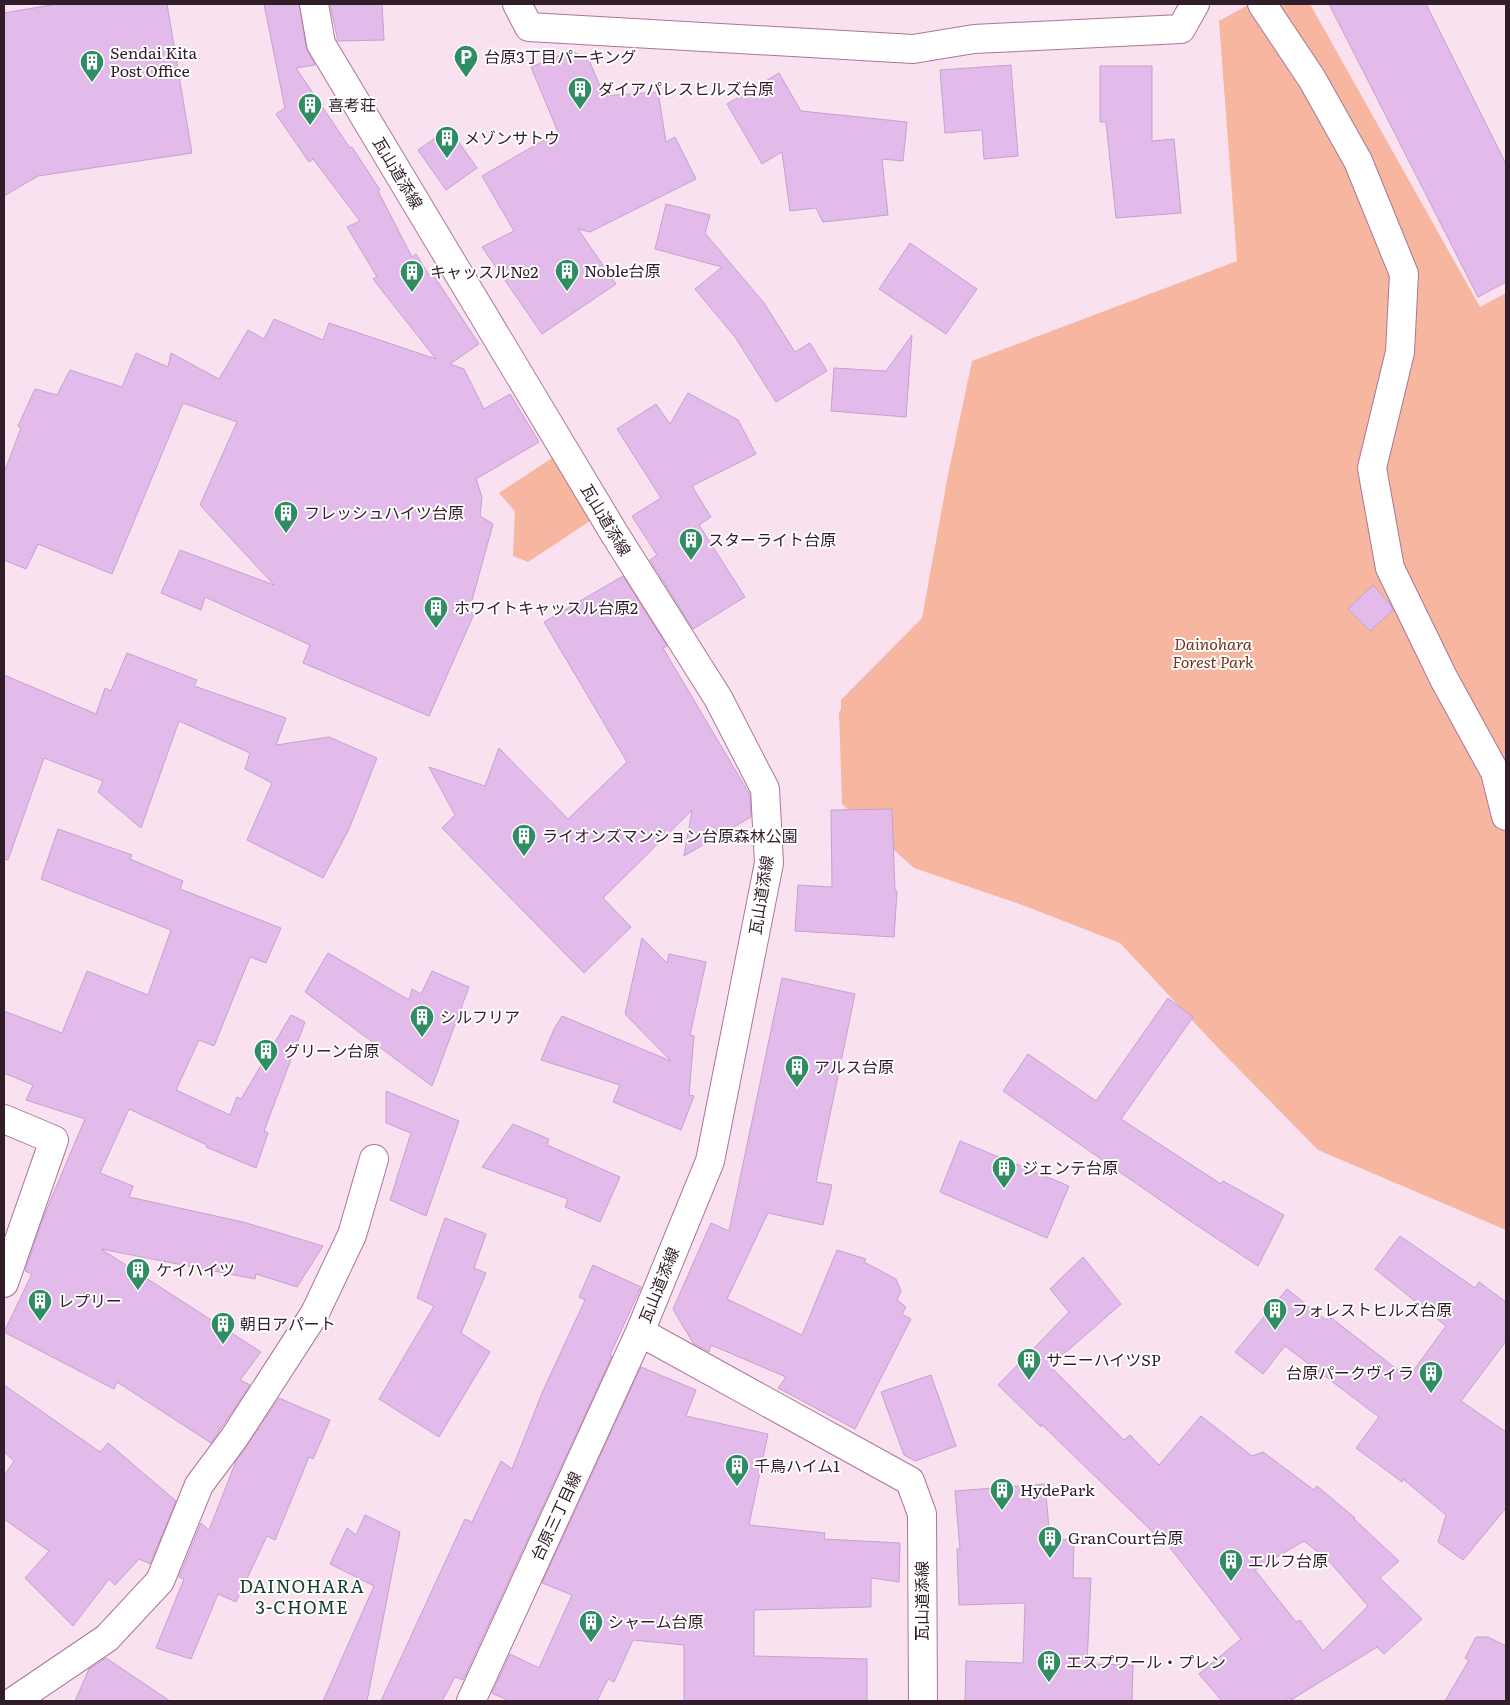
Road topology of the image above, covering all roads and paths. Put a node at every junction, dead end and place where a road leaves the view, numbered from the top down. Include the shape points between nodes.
1 (314, 4) edge
2 (517, 4) edge
3 (1195, 4) edge
4 (1262, 4) edge
5 (1506, 816) edge
6 (4, 1119) edge
7 (374, 1159) dead end
8 (4, 1283) edge
9 (640, 1332) junction
10 (14, 1701) edge
11 (471, 1701) edge
12 (923, 1701) edge

1 - 9 street, 瓦山道添線 via 321,44 614,533 718,698 765,789 769,863 710,1161
2 - 3 street via 529,27 913,49 974,39 1181,29
4 - 5 street via 1312,80 1358,162 1404,274 1400,352 1372,468 1390,568 1444,679 1495,772
6 - 8 street via 54,1140
7 - 10 street via 352,1235 315,1313 234,1438 199,1484 160,1581 107,1638
9 - 11 street, 台原三丁目線
9 - 12 street, 瓦山道添線 via 910,1481 922,1514

